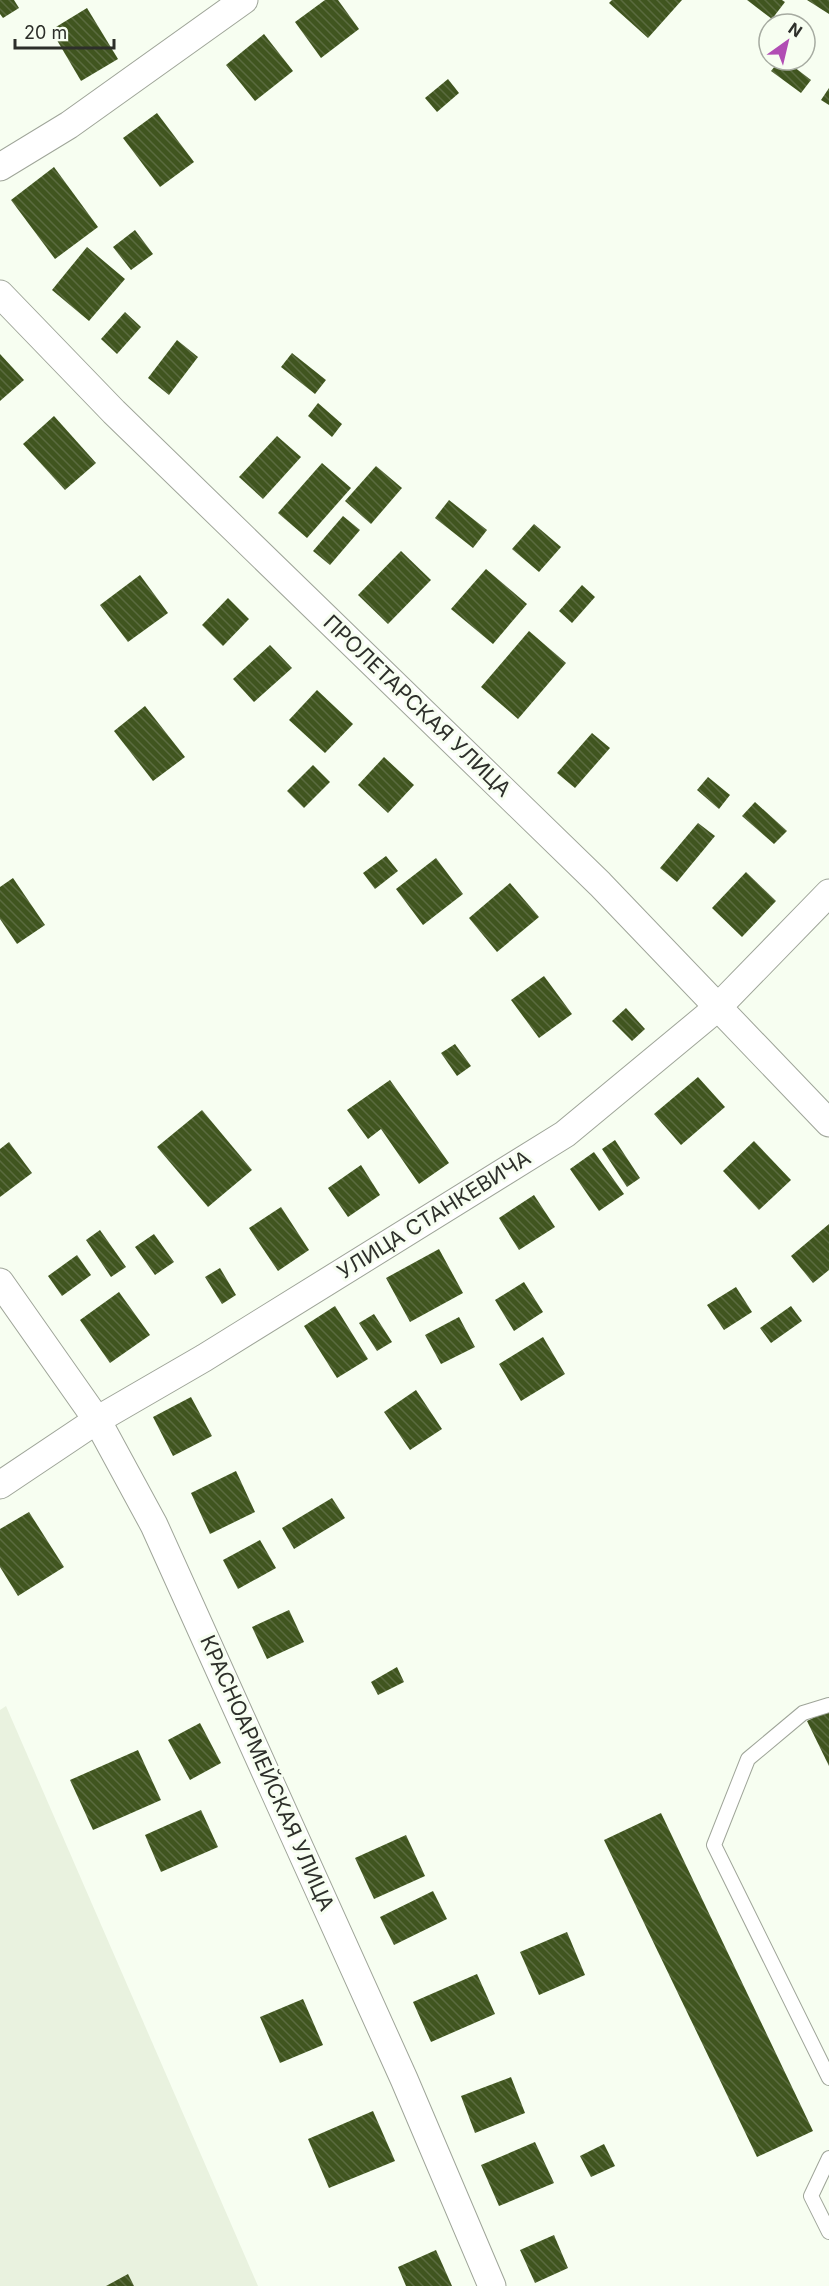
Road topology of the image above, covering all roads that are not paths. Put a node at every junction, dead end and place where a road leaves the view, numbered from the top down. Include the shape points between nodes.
1 (244, 0) edge
2 (0, 167) edge
3 (0, 294) edge
4 (829, 893) edge
5 (717, 1008) junction
6 (829, 1123) edge
7 (0, 1282) edge
8 (97, 1420) junction
9 (0, 1485) edge
10 (829, 1705) edge
11 (829, 2078) edge
12 (829, 2158) edge
13 (829, 2232) edge
14 (492, 2286) edge

1 - 2 street via 69,125
3 - 5 street, ПРОЛЕТАРСКАЯ УЛИЦА via 114,412 600,884
4 - 5 street, УЛИЦА СТАНКЕВИЧА
5 - 6 street, ПРОЛЕТАРСКАЯ УЛИЦА
5 - 8 street, УЛИЦА СТАНКЕВИЧА via 565,1134
7 - 8 street, КРАСНОАРМЕЙСКАЯ УЛИЦА
8 - 9 street, УЛИЦА СТАНКЕВИЧА
8 - 14 street, КРАСНОАРМЕЙСКАЯ УЛИЦА via 154,1525 228,1685
10 - 11 lane via 803,1713 748,1759 714,1845
12 - 13 lane via 811,2196

